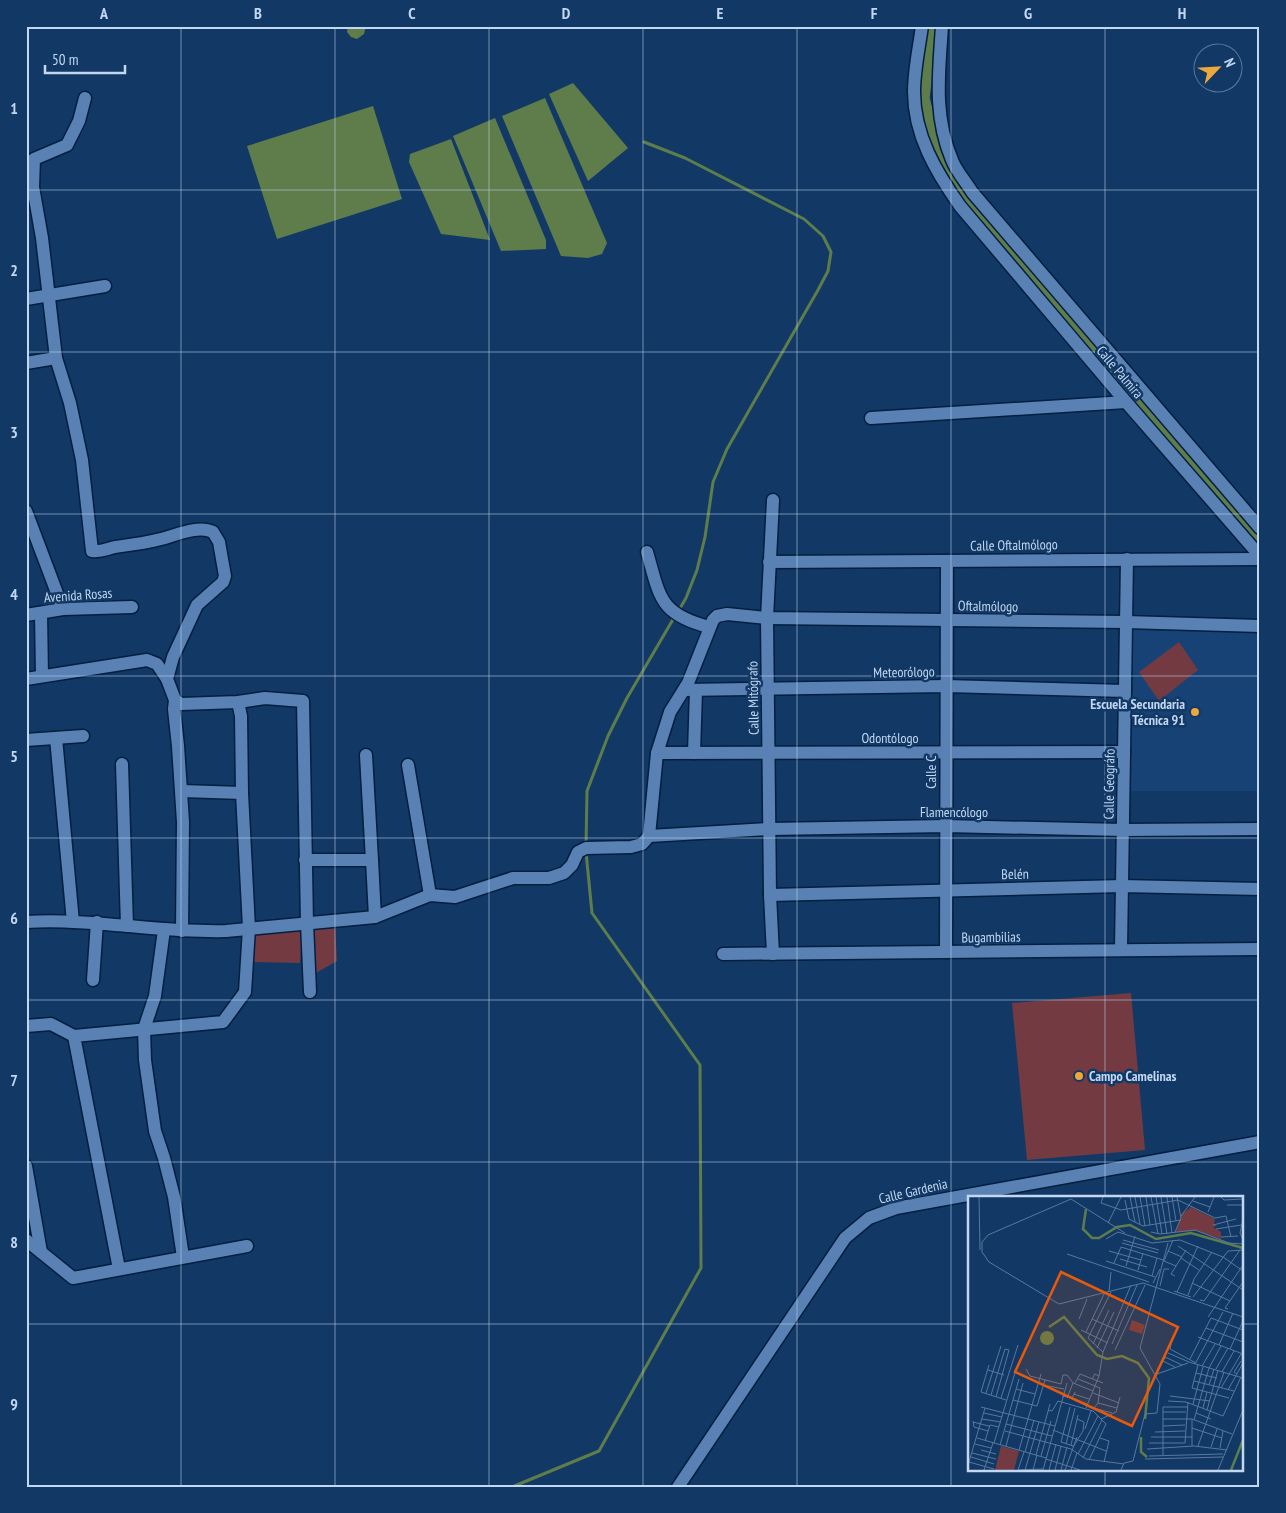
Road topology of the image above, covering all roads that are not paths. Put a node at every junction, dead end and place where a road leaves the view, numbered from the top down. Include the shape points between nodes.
1 (922, 26) edge
2 (942, 26) edge
3 (85, 98) dead end
4 (105, 286) dead end
5 (48, 295) junction
6 (26, 299) edge
7 (56, 358) junction
8 (26, 363) edge
9 (1126, 402) junction
10 (870, 418) dead end
11 (773, 500) dead end
12 (26, 511) edge
13 (1260, 528) edge
14 (647, 552) dead end
15 (1260, 557) edge
16 (1127, 559) junction
17 (947, 561) junction
18 (770, 562) junction
19 (132, 607) dead end
20 (63, 608) junction
21 (41, 613) junction
22 (26, 615) edge
23 (767, 618) junction
24 (947, 620) junction
25 (1126, 622) junction
26 (1260, 626) edge
27 (709, 627) junction
28 (42, 676) junction
29 (26, 679) edge
30 (167, 680) junction
31 (946, 686) junction
32 (767, 689) junction
33 (690, 690) junction
34 (1125, 691) junction
35 (175, 700) junction
36 (238, 702) junction
37 (83, 736) dead end
38 (56, 738) junction
39 (26, 740) edge
40 (1124, 752) junction
41 (656, 753) junction
42 (694, 753) junction
43 (946, 753) junction
44 (768, 754) junction
45 (366, 755) dead end
46 (122, 764) dead end
47 (408, 765) dead end
48 (182, 791) junction
49 (242, 793) junction
50 (946, 826) junction
51 (770, 829) junction
52 (1260, 829) edge
53 (1123, 830) junction
54 (649, 836) junction
55 (306, 860) junction
56 (372, 860) junction
57 (1122, 886) junction
58 (1260, 889) edge
59 (946, 890) junction
60 (430, 895) junction
61 (770, 895) junction
62 (375, 917) junction
63 (26, 922) edge
64 (73, 922) junction
65 (97, 922) junction
66 (307, 923) junction
67 (127, 926) junction
68 (249, 928) junction
69 (164, 930) junction
70 (182, 931) junction
71 (1260, 949) edge
72 (1121, 950) junction
73 (946, 952) junction
74 (722, 954) dead end
75 (773, 954) junction
76 (93, 980) dead end
77 (310, 992) dead end
78 (26, 1026) edge
79 (144, 1029) junction
80 (74, 1036) junction
81 (1260, 1142) edge
82 (26, 1166) edge
83 (26, 1240) edge
84 (247, 1246) dead end
85 (40, 1252) junction
86 (183, 1257) junction
87 (118, 1269) junction
88 (678, 1487) edge

1 - 9 street, Calle Palmira via 914,92 916,114 936,170 960,206
2 - 13 street via 938,93 942,131 952,162 972,192
3 - 5 street via 79,121 67,145 34,159 33,187
4 - 5 street
5 - 6 street
5 - 7 street
7 - 8 street
7 - 30 street via 82,460 92,550 100,552 207,529 214,532 219,542 223,582 197,605 172,657
9 - 10 street
9 - 15 street, Calle Palmira
11 - 18 street, Calle Mitógrafo
12 - 20 street
14 - 27 street via 668,608 690,621
15 - 16 street, Calle Oftalmólogo
16 - 17 street, Calle Oftalmólogo
16 - 25 street, Calle Geográfo
17 - 18 street, Calle Oftalmólogo
17 - 24 street, Calle C
18 - 23 street, Calle Mitógrafo
19 - 20 street, Avenida Rosas
20 - 21 street, Avenida Rosas
21 - 22 street, Avenida Rosas
21 - 28 street
23 - 24 street, Oftalmólogo
23 - 27 street, Oftalmólogo via 727,614 717,616
23 - 32 street, Calle Mitógrafo
24 - 25 street, Oftalmólogo
24 - 31 street, Calle C
25 - 26 street, Oftalmólogo
25 - 34 street, Calle Geográfo
27 - 33 street
28 - 29 street
28 - 30 street via 146,660 157,664
30 - 35 street
31 - 32 street, Meteorólogo
31 - 34 street, Meteorólogo
31 - 43 street, Calle C
32 - 33 street, Meteorólogo
32 - 44 street, Calle Mitógrafo
33 - 41 street via 670,712
33 - 42 street
34 - 40 street, Calle Geográfo
35 - 36 street via 181,704
35 - 48 street
36 - 49 street
36 - 55 street via 265,698 303,701
37 - 38 street
38 - 39 street
38 - 64 street
40 - 43 street, Odontólogo
40 - 53 street, Calle Geográfo
41 - 42 street, Odontólogo
41 - 54 street
42 - 44 street, Odontólogo
43 - 44 street, Odontólogo
43 - 50 street, Calle C
44 - 51 street, Calle Mitógrafo
45 - 56 street
46 - 67 street
47 - 60 street
48 - 49 street
48 - 70 street
49 - 68 street
50 - 51 street, Flamencólogo
50 - 53 street, Flamencólogo
50 - 59 street, Calle C
51 - 54 street, Flamencólogo
51 - 61 street, Calle Mitógrafo
52 - 53 street, Flamencólogo
53 - 57 street, Calle Geográfo
54 - 60 street via 642,844 631,847 586,848 578,852 564,873 549,878 513,878 455,897
55 - 56 street
55 - 66 street
56 - 62 street
57 - 58 street, Belén
57 - 59 street, Belén
57 - 72 street, Calle Geográfo
59 - 61 street, Belén
59 - 73 street, Calle C
60 - 62 street
61 - 75 street, Calle Mitógrafo
62 - 66 street
63 - 64 street
64 - 65 street
65 - 67 street
65 - 76 street
66 - 68 street
66 - 77 street
67 - 69 street
68 - 70 street
68 - 79 street via 245,992 223,1022
69 - 70 street
69 - 79 street via 155,996
71 - 72 street, Bugambilias
72 - 73 street, Bugambilias
73 - 75 street, Bugambilias
74 - 75 street, Bugambilias
78 - 80 street via 51,1024
79 - 80 street
79 - 86 street via 155,1131 174,1197
80 - 87 street
81 - 88 street, Calle Gardenia via 896,1208 869,1218 844,1238
82 - 85 street
83 - 85 street
84 - 86 street
85 - 87 street via 73,1278
86 - 87 street

